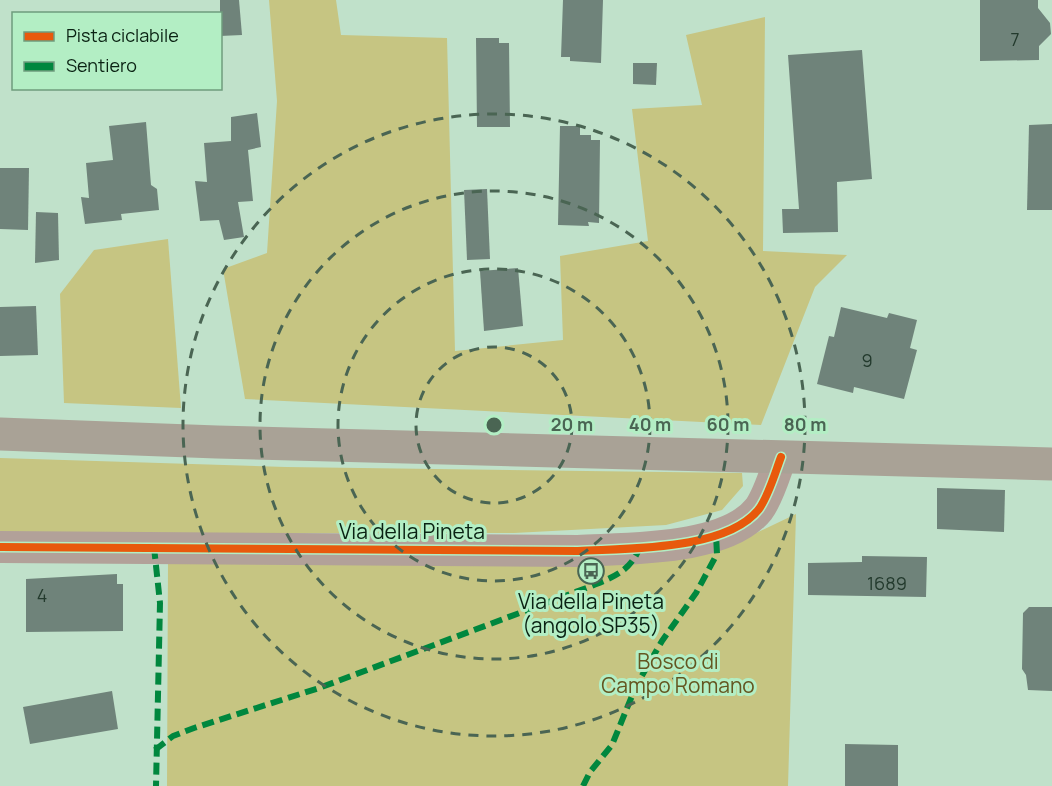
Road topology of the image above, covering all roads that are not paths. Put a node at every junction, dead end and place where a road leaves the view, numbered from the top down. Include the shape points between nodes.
1 (0, 434) edge
2 (781, 458) junction
3 (1052, 464) edge
4 (0, 546) edge

1 - 2 main road
2 - 3 main road
2 - 4 street, Via della Pineta via 759,508 740,524 716,535 664,544 579,551

